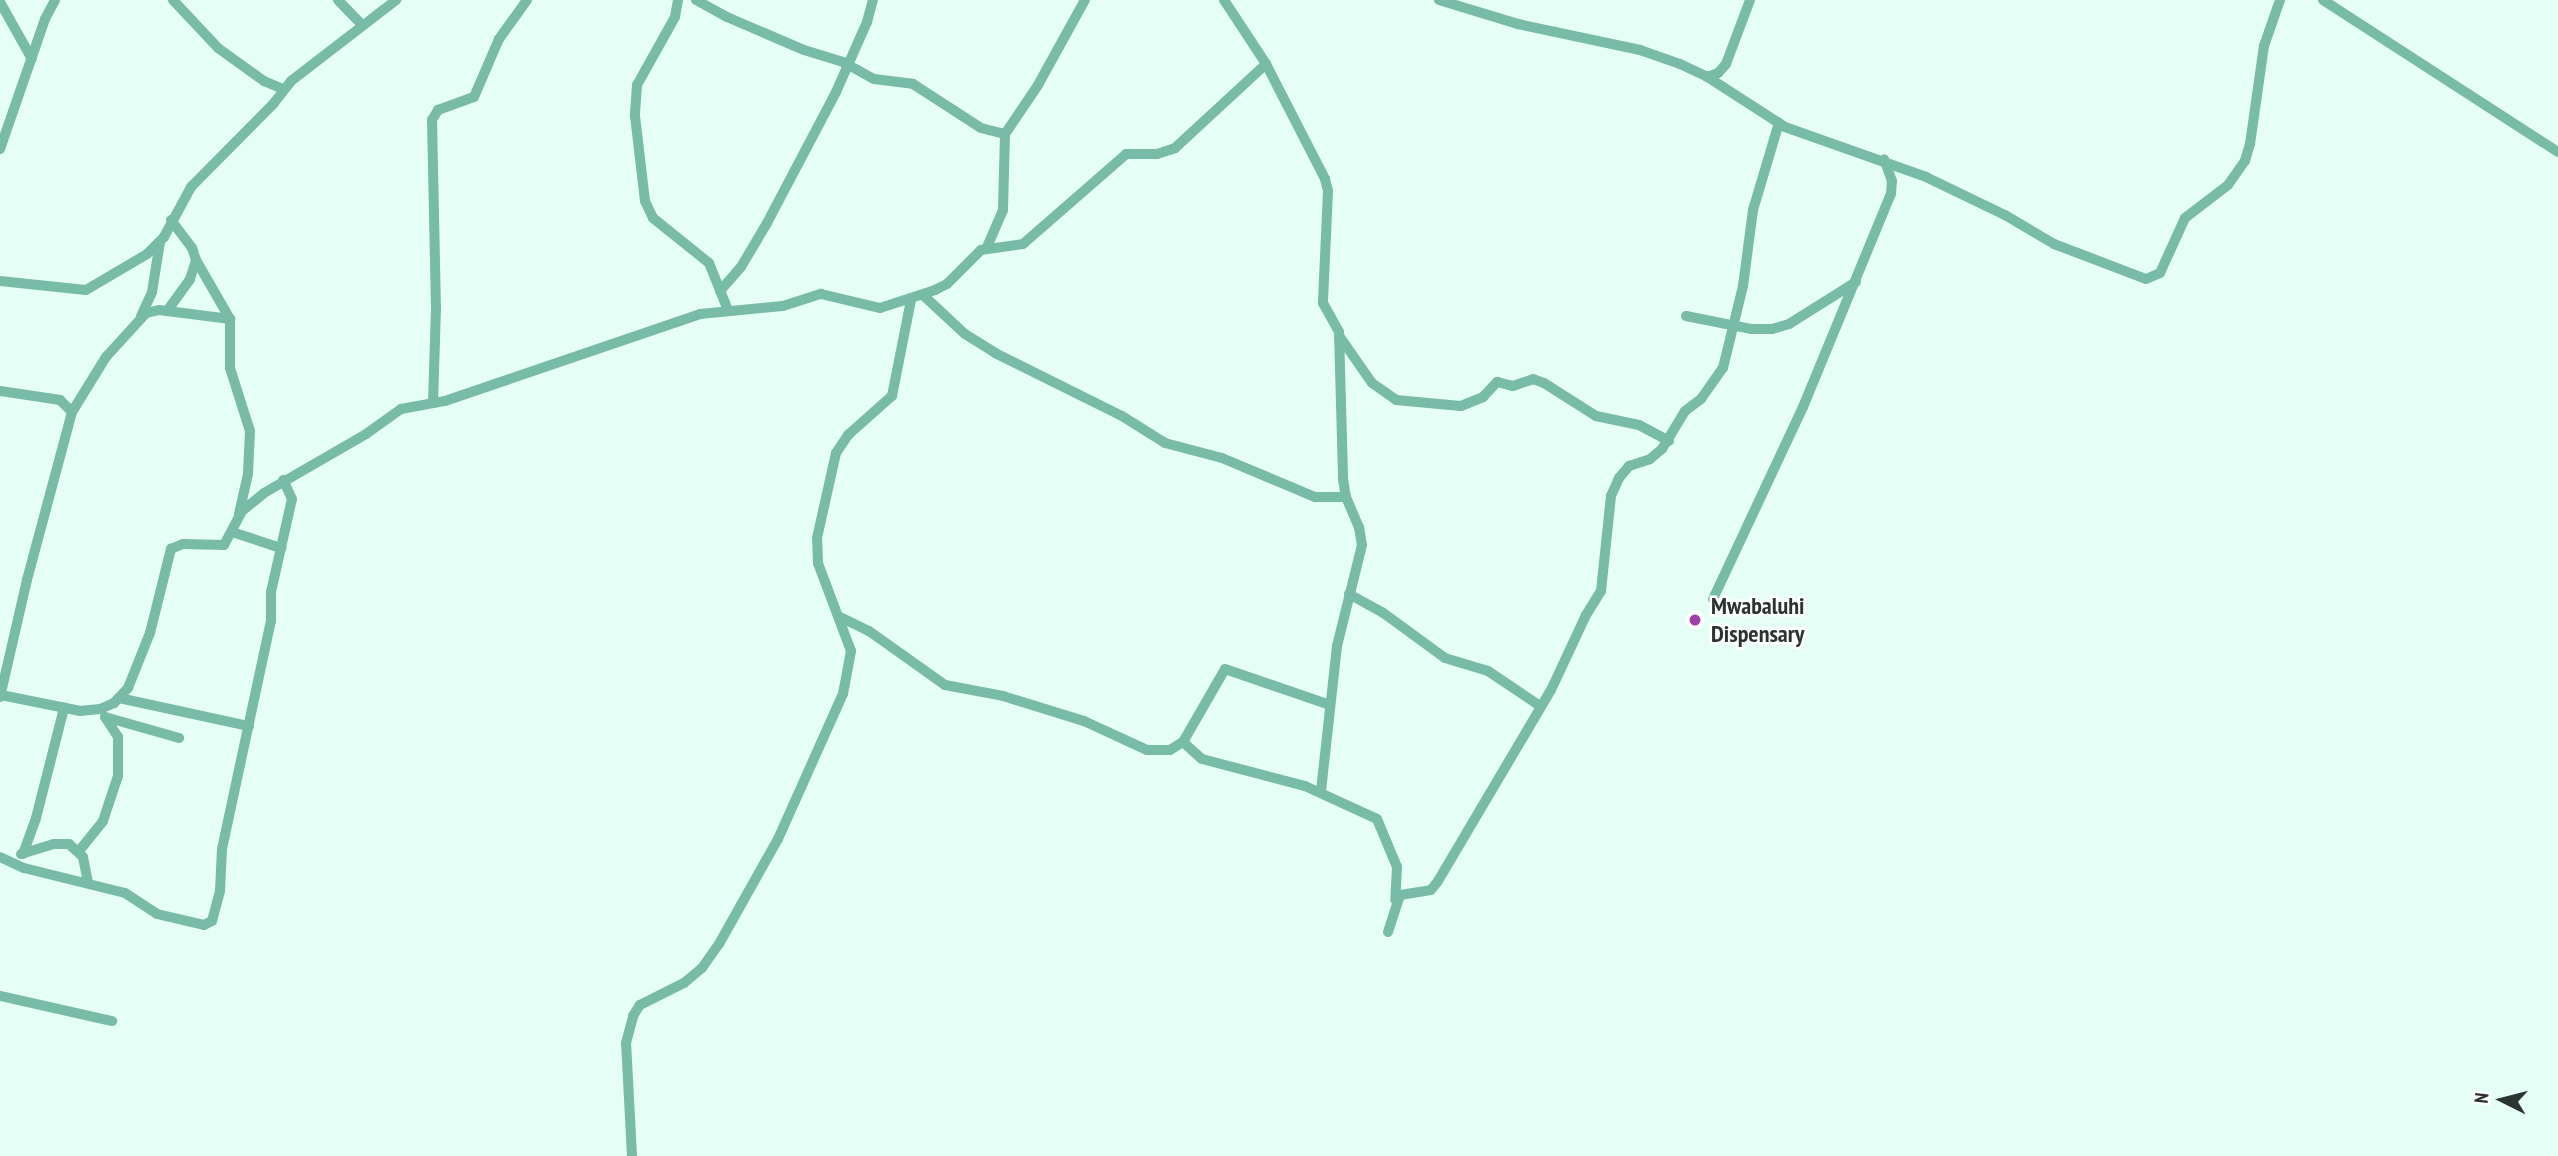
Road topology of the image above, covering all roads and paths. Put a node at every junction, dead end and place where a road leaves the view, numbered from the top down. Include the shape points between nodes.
1 (55, 0) edge
2 (173, 0) edge
3 (338, 0) edge
4 (396, 0) edge
5 (527, 0) edge
6 (678, 0) edge
7 (696, 0) edge
8 (873, 0) edge
9 (1085, 0) edge
10 (1224, 0) edge
11 (1440, 0) edge
12 (1750, 0) edge
13 (2280, 0) edge
14 (2323, 0) edge
15 (0, 2) edge
16 (362, 25) junction
17 (32, 60) junction
18 (1266, 64) junction
19 (850, 65) junction
20 (1707, 77) junction
21 (284, 89) junction
22 (1779, 123) junction
23 (1005, 134) junction
24 (1, 141) edge
25 (2558, 152) edge
26 (1884, 159) junction
27 (171, 220) junction
28 (160, 242) junction
29 (987, 247) junction
30 (196, 260) junction
31 (0, 281) edge
32 (1856, 282) junction
33 (720, 291) junction
34 (923, 295) junction
35 (911, 300) junction
36 (728, 310) junction
37 (167, 311) junction
38 (1686, 316) dead end
39 (140, 318) junction
40 (230, 319) junction
41 (1734, 326) junction
42 (1340, 337) junction
43 (0, 391) edge
44 (433, 403) junction
45 (72, 412) junction
46 (1669, 441) junction
47 (284, 480) junction
48 (1346, 497) junction
49 (237, 520) junction
50 (232, 532) junction
51 (281, 548) junction
52 (1349, 594) junction
53 (1713, 599) dead end
54 (840, 617) junction
55 (0, 696) edge
56 (119, 698) junction
57 (1330, 705) junction
58 (1540, 706) junction
59 (64, 708) junction
60 (89, 712) junction
61 (105, 718) junction
62 (249, 726) junction
63 (179, 738) dead end
64 (1182, 742) junction
65 (1321, 792) junction
66 (79, 851) junction
67 (23, 854) junction
68 (1, 857) edge
69 (88, 883) junction
70 (1395, 903) junction
71 (1388, 932) dead end
72 (0, 996) edge
73 (112, 1021) dead end
74 (632, 1156) edge

1 - 17 street
2 - 21 street via 218,48
3 - 16 street
4 - 16 street
5 - 44 street via 499,39 474,97 438,110 432,120
6 - 33 street via 675,17 636,92 645,201 653,218 705,258
7 - 19 street via 791,45
8 - 19 street
9 - 23 street
10 - 18 street
11 - 20 street via 1518,24 1640,50
12 - 20 street via 1727,64
13 - 26 street via 2264,46 2245,161 2228,186 2185,218 2166,265 2152,277 2137,278 2054,244 2005,215
14 - 25 street
15 - 17 street
16 - 21 street
17 - 24 street
18 - 29 street via 1175,148 1157,154 1126,154 1023,244
18 - 42 street via 1327,186 1322,299
19 - 23 street via 874,79 913,84 981,128
19 - 33 street via 767,223 741,267
20 - 22 street
21 - 27 street via 191,187
22 - 26 street
22 - 41 street via 1753,210
23 - 29 street via 1003,210
26 - 32 street via 1892,181 1891,194
27 - 28 street
27 - 30 street
28 - 31 street via 86,290
28 - 39 street via 152,292
29 - 34 street via 947,284
30 - 37 street via 190,279
30 - 40 street
32 - 41 street via 1779,327
32 - 53 street
33 - 36 street
34 - 35 street
34 - 48 street via 965,334 995,353 1122,416 1165,443 1222,458 1315,497
35 - 36 street via 880,308 821,294 783,306
35 - 54 street via 892,396 848,436 833,461 816,551
36 - 44 street via 700,314
37 - 39 street via 152,311
37 - 40 street
38 - 41 street
39 - 45 street via 106,357
40 - 49 street via 230,368 250,431 248,474
41 - 46 street via 1723,368 1704,396 1685,411
42 - 46 street via 1372,383 1396,400 1461,406 1483,397 1497,382 1513,386 1533,379 1595,416 1631,423
42 - 48 street
43 - 45 street via 60,400
44 - 47 street via 401,409
45 - 55 street
46 - 58 street via 1650,459 1625,470 1614,489 1601,591
47 - 49 street via 245,508
47 - 51 street via 292,497
48 - 52 street via 1361,537
49 - 50 street
50 - 51 street
50 - 56 street via 220,547 183,544 171,549 150,633 132,680
51 - 62 street
52 - 57 street via 1336,646
52 - 58 street via 1445,658 1494,674
54 - 64 street via 869,631 945,685 1003,696 1084,721 1147,750 1170,750
54 - 74 street via 851,651 844,694 778,839 702,968 684,983 640,1004 633,1016 626,1043
55 - 59 street
56 - 60 street
56 - 62 street
57 - 64 street via 1225,669
57 - 65 street
58 - 70 street via 1435,887 1404,892
59 - 60 street
59 - 67 street
60 - 61 street
61 - 63 street
61 - 66 street via 118,737 118,776 103,821
62 - 69 street via 222,849 219,900 209,924 158,914 125,893
64 - 65 street via 1202,759
65 - 70 street via 1381,822 1397,867
66 - 67 street via 64,843
66 - 69 street
67 - 68 street
68 - 69 street via 22,867
70 - 71 street
72 - 73 street

